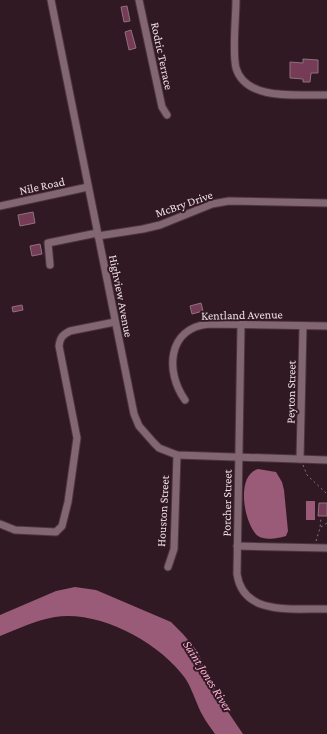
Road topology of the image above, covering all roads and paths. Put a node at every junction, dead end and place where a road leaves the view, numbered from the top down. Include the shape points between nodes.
1 (51, 0) edge
2 (139, 0) edge
3 (236, 0) edge
4 (327, 95) edge
5 (167, 116) dead end
6 (88, 187) junction
7 (327, 203) edge
8 (0, 206) edge
9 (98, 234) junction
10 (50, 265) dead end
11 (115, 322) junction
12 (241, 325) junction
13 (303, 326) junction
14 (327, 326) edge
15 (185, 400) dead end
16 (177, 455) junction
17 (238, 458) junction
18 (327, 460) edge
19 (302, 462) junction
20 (327, 494) edge
21 (320, 518) dead end
22 (327, 523) edge
23 (0, 524) edge
24 (320, 528) junction
25 (316, 542) dead end
26 (237, 546) junction
27 (327, 548) edge
28 (168, 567) dead end
29 (327, 609) edge

1 - 6 street, Highview Avenue
2 - 5 street, Rodric Terrace via 162,107
3 - 4 street via 236,68 248,85 264,93
6 - 8 street, Nile Road
6 - 9 street, Highview Avenue
7 - 9 street, McBry Drive via 229,201 212,204 160,225
9 - 10 street, McBry Drive via 48,244
9 - 11 street, Highview Avenue
11 - 16 street, Highview Avenue via 134,414 139,426 159,448
11 - 23 street via 70,331 60,339 77,438 62,526 56,532 15,530
12 - 13 street, Kentland Avenue
12 - 15 street, Kentland Avenue via 200,325 183,334 174,348 172,365 177,389
12 - 17 street, Porcher Street
13 - 14 street, Kentland Avenue
13 - 19 street, Peyton Street
16 - 17 street, Highview Avenue
16 - 28 street, Houston Street via 174,549
17 - 19 street, Highview Avenue
17 - 26 street, Porcher Street
18 - 19 street
19 - 20 path via 307,475
21 - 24 path
22 - 24 path
24 - 25 path
26 - 27 street
26 - 29 street, Porcher Street via 238,584 251,599 262,606

